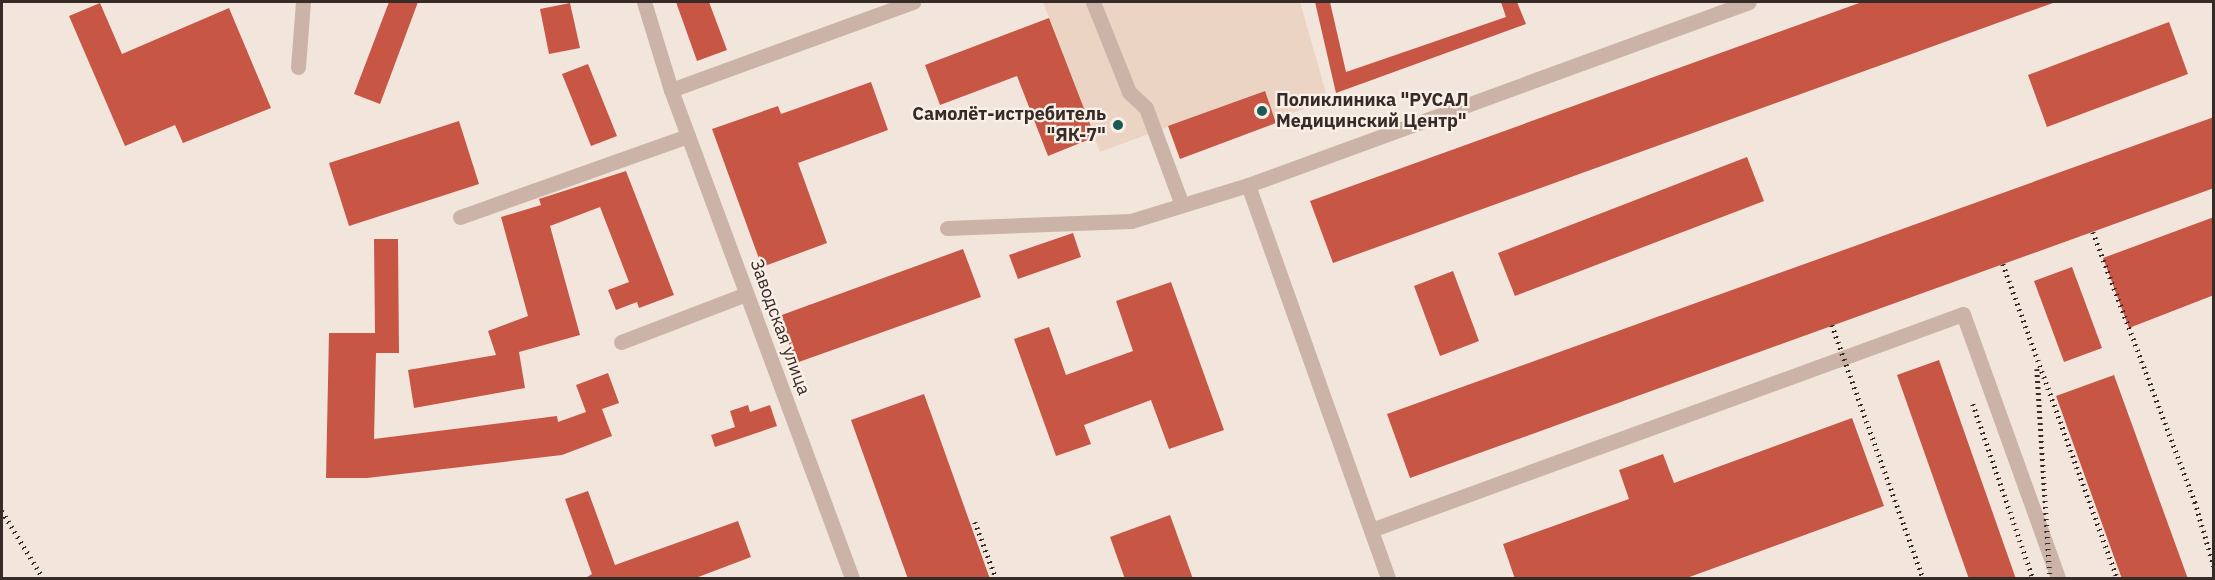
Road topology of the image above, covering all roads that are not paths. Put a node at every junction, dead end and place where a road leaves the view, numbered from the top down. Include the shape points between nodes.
1 (303, 2) edge
2 (644, 2) edge
3 (913, 2) edge
4 (1093, 2) edge
5 (1749, 2) edge
6 (298, 67) dead end
7 (671, 90) junction
8 (688, 136) junction
9 (1248, 185) junction
10 (1182, 205) junction
11 (460, 217) dead end
12 (947, 228) dead end
13 (746, 294) junction
14 (621, 342) dead end
15 (1371, 530) junction
16 (852, 579) edge
17 (1388, 579) edge
18 (2058, 579) edge

1 - 6 street
2 - 7 street, Заводская улица
3 - 7 street
4 - 10 street via 1129,92 1146,108
5 - 9 street
7 - 8 street, Заводская улица
8 - 11 street
8 - 13 street, Заводская улица
9 - 10 street
9 - 15 street
10 - 12 street via 1131,221
13 - 14 street
13 - 16 street, Заводская улица
15 - 17 street
15 - 18 street via 1963,314

